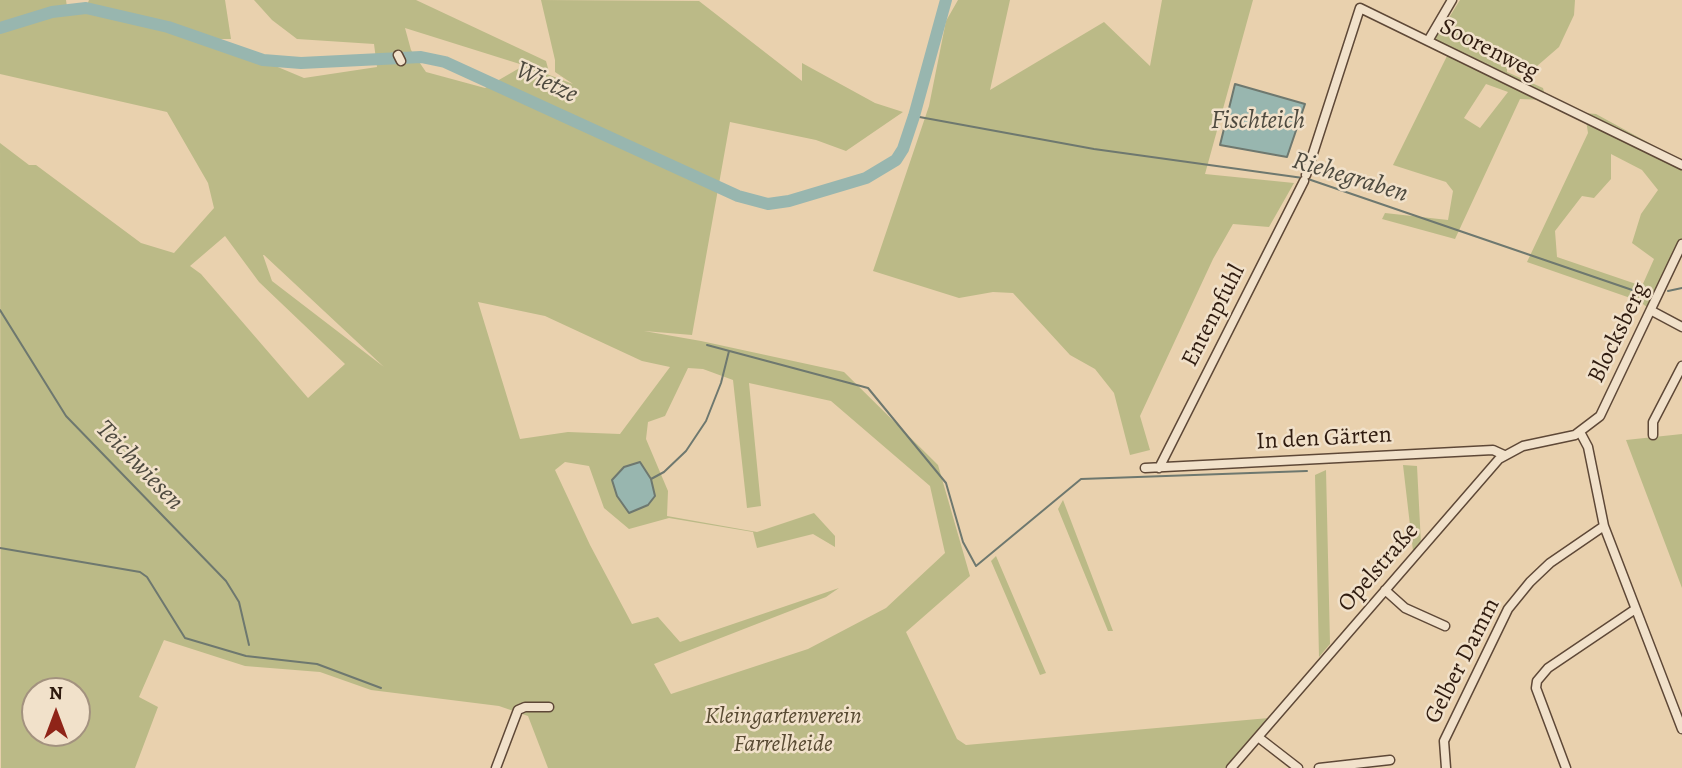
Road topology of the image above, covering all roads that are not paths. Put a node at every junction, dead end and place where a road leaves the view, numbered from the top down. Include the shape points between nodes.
1 (1452, 0) edge
2 (1428, 41) junction
3 (1682, 165) edge
4 (1305, 178) joint
5 (1682, 244) edge
6 (1652, 311) junction
7 (1682, 327) edge
8 (1681, 369) edge
9 (1580, 432) junction
10 (1653, 435) dead end
11 (1504, 455) junction
12 (1145, 468) dead end
13 (1159, 468) junction
14 (1604, 526) junction
15 (1385, 590) junction
16 (1634, 610) junction
17 (1445, 626) dead end
18 (549, 707) dead end
19 (1682, 729) edge
20 (1258, 737) junction
21 (1390, 760) dead end
22 (496, 768) edge
23 (1231, 768) edge
24 (1298, 768) edge
25 (1320, 768) edge
26 (1445, 768) edge
27 (1566, 768) edge

1 - 2 street
2 - 3 street, Soorenweg
2 - 4 street, Soorenweg via 1360,8
4 - 13 street, Entenpfuhl
5 - 6 street, Blocksberg
6 - 7 street
6 - 9 street, Blocksberg via 1600,416
8 - 10 street via 1653,422
9 - 11 street, Opelstraße
9 - 14 street via 1588,447
11 - 13 street, In den Gärten via 1485,450
11 - 15 street, Opelstraße
12 - 13 street, In den Gärten
14 - 16 street
14 - 26 street, Gelber Damm via 1550,563 1508,609 1444,741
15 - 17 street via 1405,608
15 - 20 street, Opelstraße
16 - 19 street
16 - 27 street via 1548,668 1537,681
18 - 22 street via 520,708
20 - 23 street, Opelstraße
20 - 24 street
21 - 25 street

